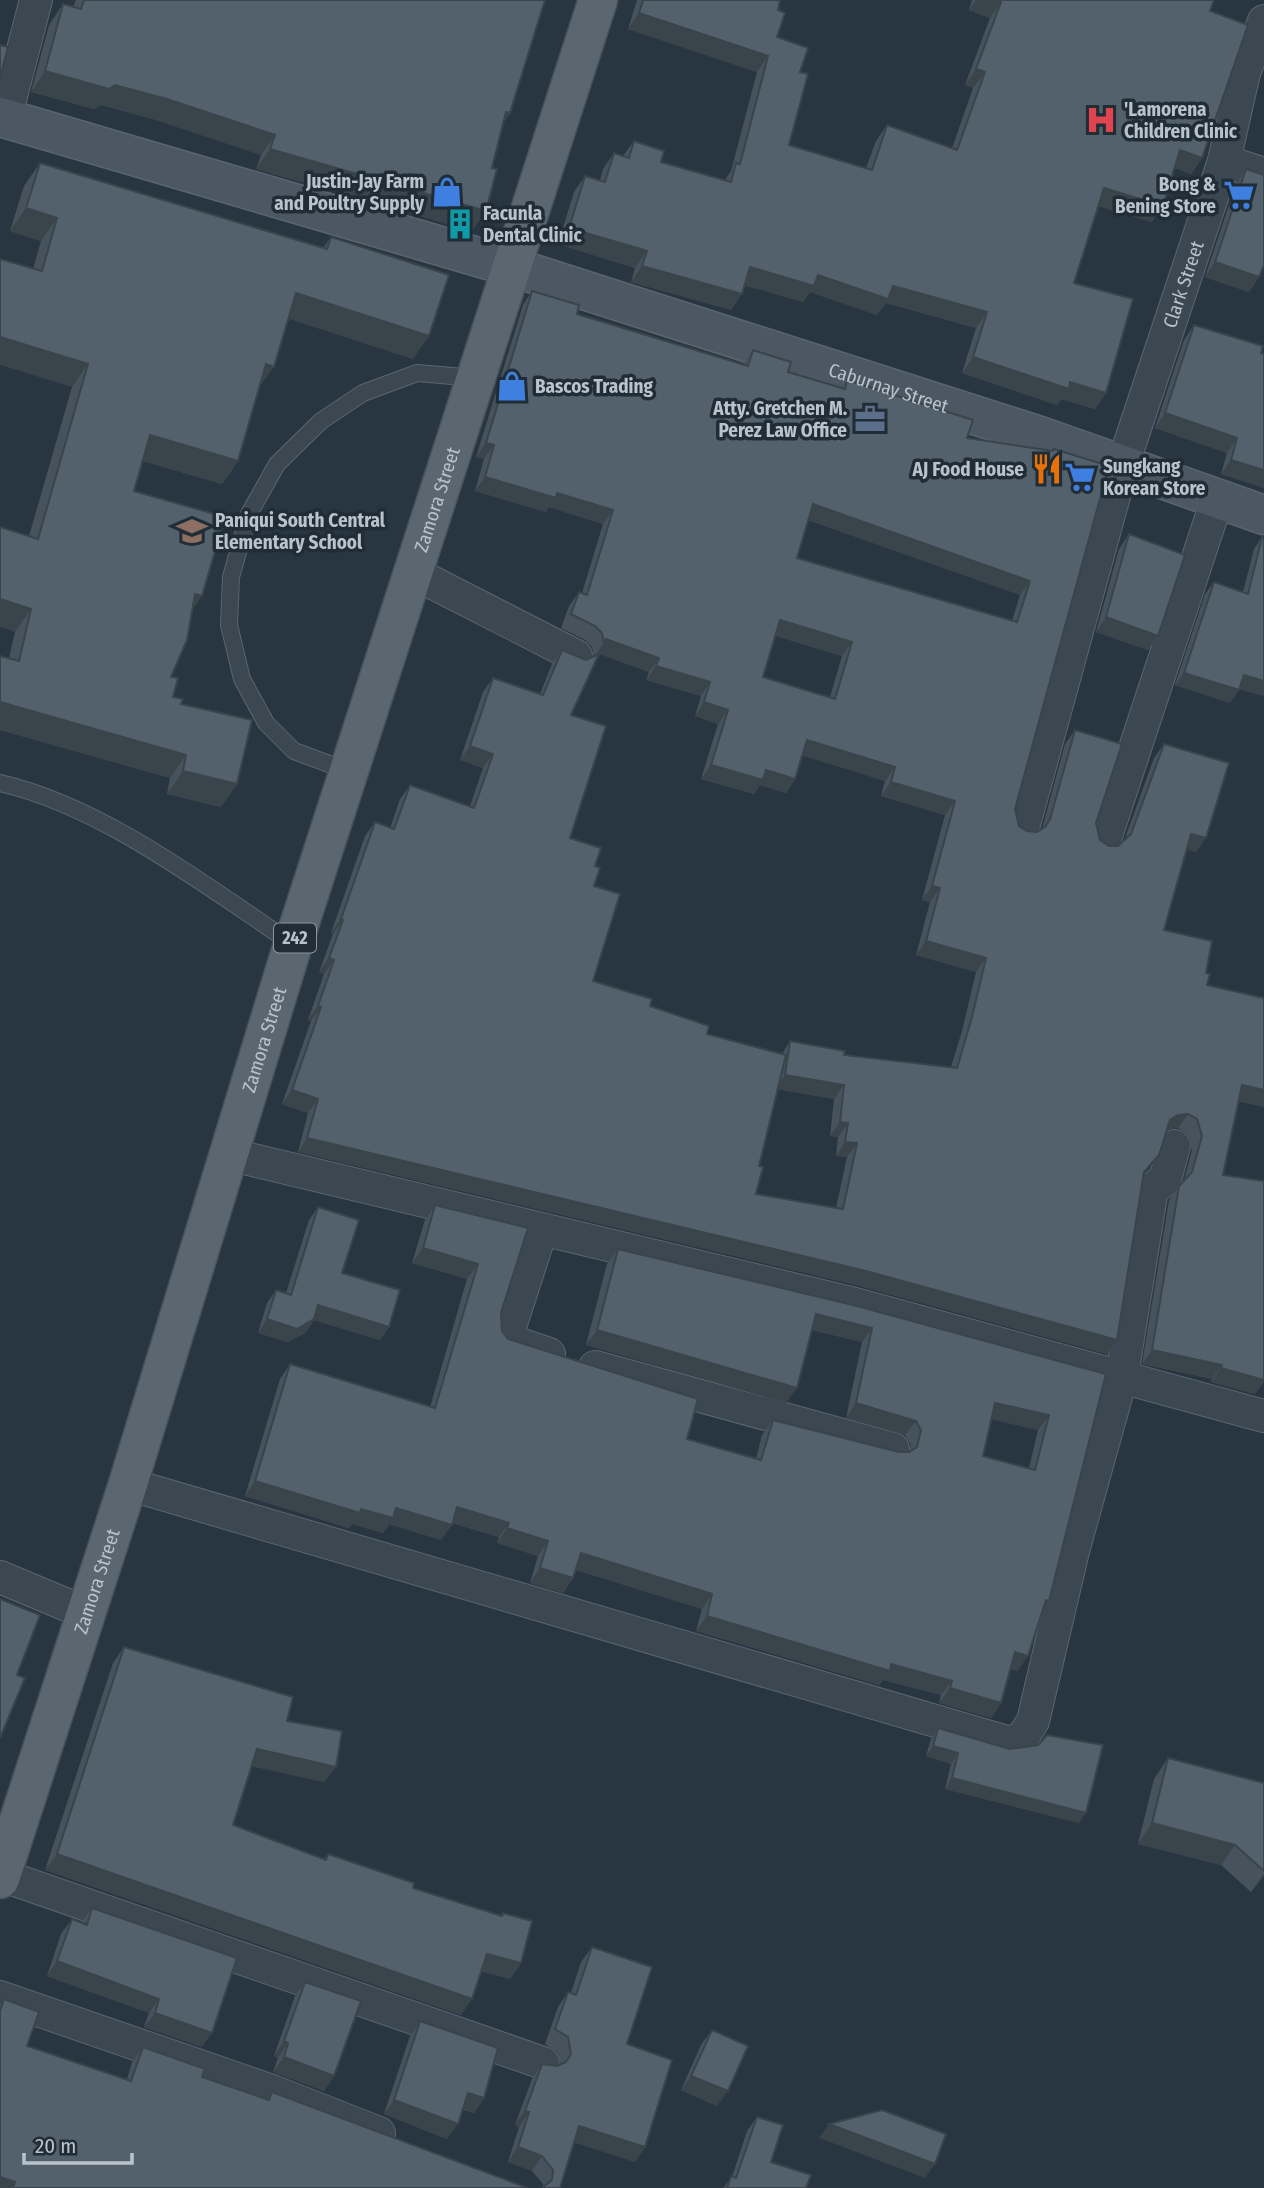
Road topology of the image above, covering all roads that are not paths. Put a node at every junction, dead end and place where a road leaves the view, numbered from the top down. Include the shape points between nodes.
1 (36, 0) edge
2 (598, 0) edge
3 (1264, 21) edge
4 (3, 118) edge
5 (1224, 161) junction
6 (1264, 174) edge
7 (513, 267) junction
8 (476, 377) junction
9 (1122, 467) junction
10 (1217, 500) junction
11 (1264, 516) edge
12 (412, 572) junction
13 (576, 656) edge
14 (349, 771) junction
15 (0, 783) edge
16 (1023, 828) edge
17 (1104, 842) edge
18 (293, 944) junction
19 (1174, 1146) dead end
20 (228, 1154) junction
21 (541, 1231) junction
22 (1122, 1375) junction
23 (1264, 1416) edge
24 (893, 1449) edge
25 (128, 1484) junction
26 (0, 1577) edge
27 (86, 1613) junction
28 (1, 1877) edge
29 (0, 1997) edge
30 (543, 2063) edge
31 (411, 2144) edge

1 - 4 street
2 - 7 main road, Zamora Street / 242
3 - 5 street, Clark Street via 1244,73
4 - 7 street, Caburnay Street
5 - 6 street
5 - 9 street, Clark Street
7 - 8 main road, Zamora Street / 242
7 - 9 street, Caburnay Street via 1040,436
8 - 12 main road, Zamora Street / 242
8 - 14 lane via 417,373 363,393 321,421 278,464 249,514 231,577 229,625 242,679 266,723 293,751
9 - 10 street, Caburnay Street
9 - 16 street, Clark Street
10 - 11 street, Caburnay Street
10 - 17 street
12 - 13 street
12 - 14 main road, Zamora Street / 242
14 - 18 main road, Zamora Street / 242
15 - 18 lane via 70,805 123,833
18 - 20 main road, Zamora Street / 242
19 - 22 street via 1165,1180 1152,1189
20 - 21 street
20 - 25 main road, Zamora Street / 242
21 - 22 street via 851,1303
21 - 24 street via 508,1333 510,1341 748,1412
22 - 23 street
22 - 25 street via 1073,1551 1033,1721 1021,1741 1007,1742
25 - 27 main road, Zamora Street / 242
26 - 27 street
27 - 28 main road, Zamora Street / 242
28 - 30 street
29 - 31 street

